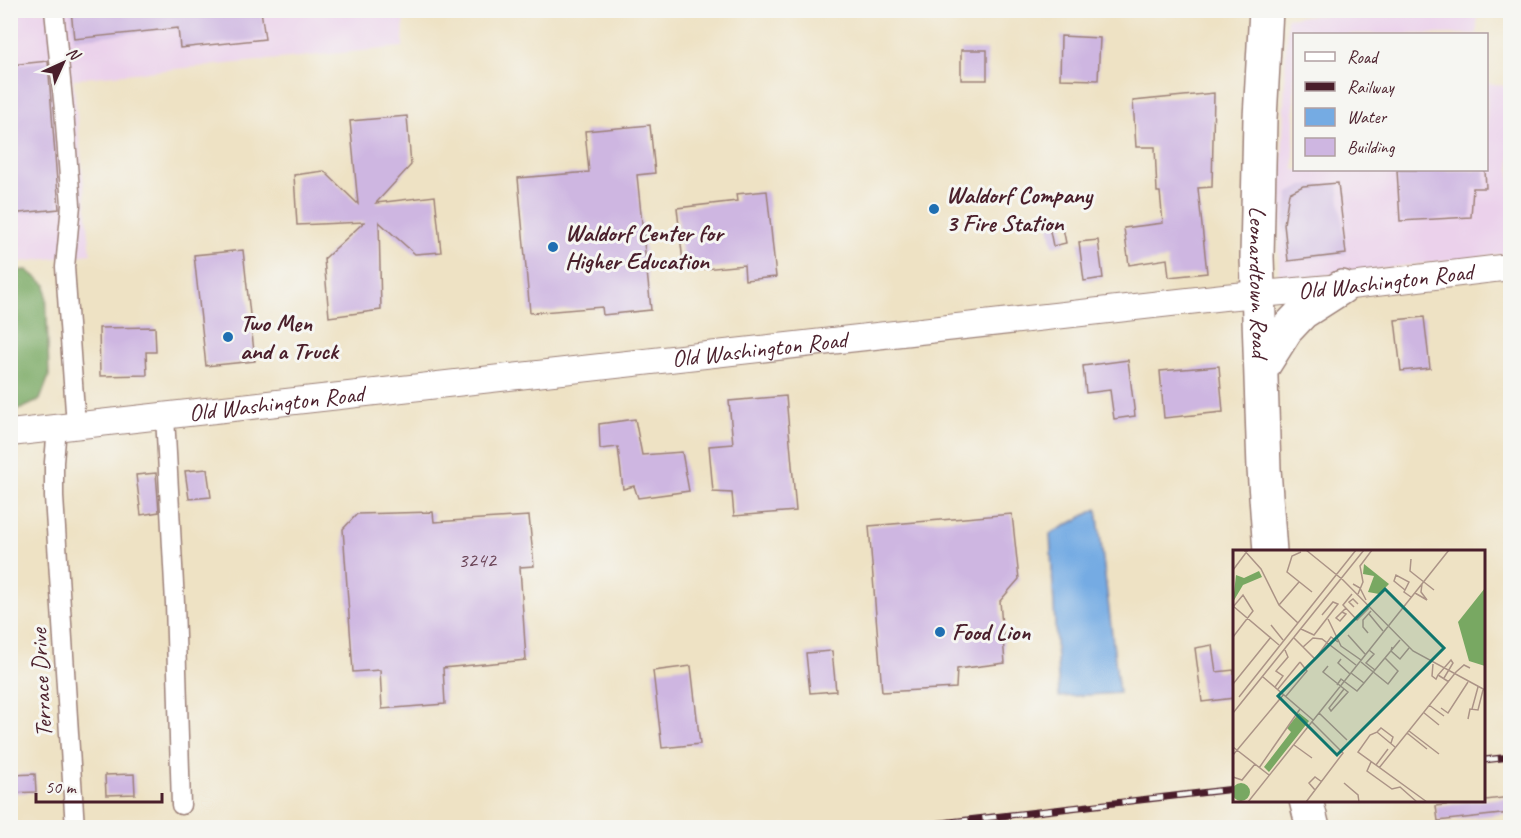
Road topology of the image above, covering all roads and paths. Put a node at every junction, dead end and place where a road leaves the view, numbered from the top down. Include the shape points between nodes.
1 (54, 10) edge
2 (1266, 10) edge
3 (1510, 267) edge
4 (1342, 287) junction
5 (1257, 293) junction
6 (1262, 368) junction
7 (165, 416) junction
8 (66, 427) junction
9 (10, 433) edge
10 (1269, 550) edge
11 (1306, 802) edge
12 (181, 805) dead end
13 (75, 828) edge
14 (1313, 828) edge

1 - 8 street, Terrace Drive via 71,205 65,267
2 - 5 highway, Leonardtown Road
3 - 4 main road, Old Washington Road
4 - 5 main road, Old Washington Road
4 - 6 highway via 1303,312 1286,330
5 - 6 highway, Leonardtown Road
5 - 7 main road, Old Washington Road
6 - 10 highway, Leonardtown Road
7 - 8 main road, Old Washington Road
7 - 12 street
8 - 9 main road, Old Washington Road
8 - 13 street, Terrace Drive via 54,462 54,497
11 - 14 highway

